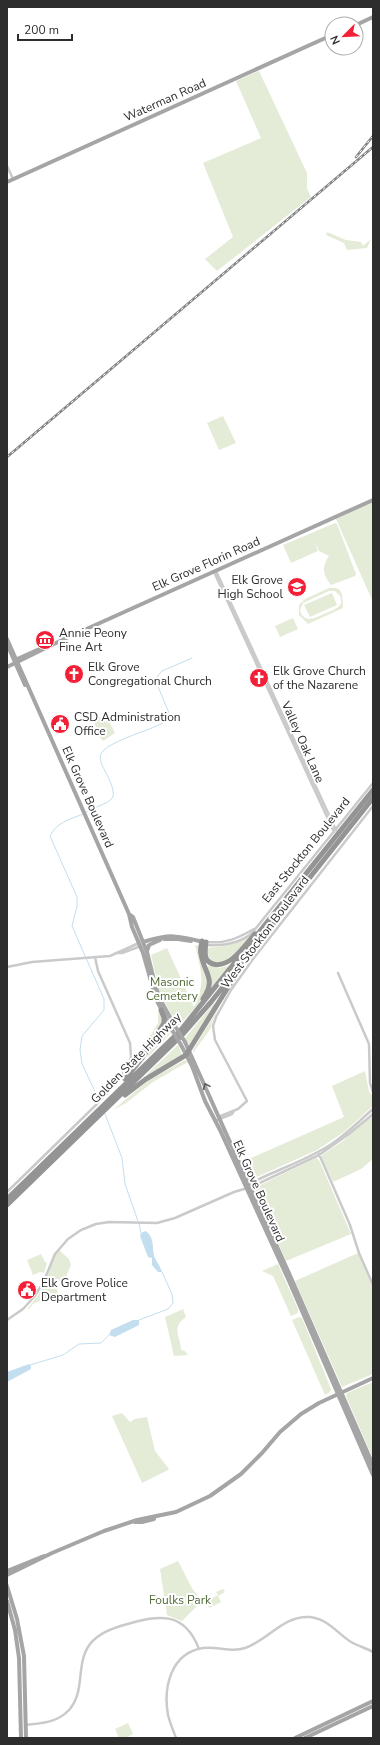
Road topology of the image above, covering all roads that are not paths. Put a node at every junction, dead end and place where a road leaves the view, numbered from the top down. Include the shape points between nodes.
1 (324, 39) edge
2 (7, 166) edge
3 (13, 180) junction
4 (7, 182) edge
5 (373, 500) edge
6 (215, 571) junction
7 (7, 639) edge
8 (7, 644) edge
9 (15, 661) junction
10 (7, 665) edge
11 (373, 783) edge
12 (373, 790) edge
13 (373, 798) edge
14 (373, 806) edge
15 (335, 831) junction
16 (279, 908) junction
17 (255, 929) junction
18 (180, 936) junction
19 (243, 936) junction
20 (172, 938) junction
21 (160, 940) junction
22 (235, 942) junction
23 (259, 942) junction
24 (204, 943) junction
25 (142, 944) junction
26 (147, 952) junction
27 (95, 957) junction
28 (7, 966) edge
29 (338, 973) dead end
30 (154, 988) junction
31 (161, 1010) junction
32 (190, 1019) junction
33 (188, 1053) junction
34 (373, 1092) edge
35 (112, 1096) junction
36 (105, 1105) junction
37 (100, 1109) junction
38 (373, 1109) edge
39 (373, 1114) edge
40 (220, 1118) junction
41 (215, 1120) junction
42 (318, 1154) junction
43 (248, 1186) junction
44 (7, 1192) edge
45 (7, 1199) edge
46 (7, 1205) edge
47 (257, 1212) junction
48 (271, 1233) junction
49 (373, 1285) edge
50 (304, 1312) junction
51 (7, 1320) edge
52 (373, 1378) edge
53 (339, 1394) junction
54 (373, 1466) edge
55 (373, 1475) edge
56 (161, 1516) junction
57 (154, 1517) junction
58 (135, 1522) junction
59 (142, 1522) junction
60 (44, 1556) junction
61 (36, 1558) junction
62 (27, 1566) junction
63 (7, 1571) edge
64 (7, 1575) edge
65 (7, 1586) edge
66 (7, 1601) edge
67 (199, 1649) junction
68 (373, 1652) edge
69 (373, 1701) edge
70 (373, 1706) edge
71 (22, 1725) junction
72 (21, 1738) edge
73 (26, 1738) edge
74 (176, 1738) edge
75 (295, 1738) edge
76 (305, 1738) edge

1 - 3 main road, Waterman Road
2 - 3 street
3 - 4 main road, Waterman Road
5 - 6 main road, Elk Grove Florin Road
6 - 9 main road, Elk Grove Florin Road
6 - 15 street, Valley Oak Lane
7 - 9 main road, Elk Grove Boulevard
8 - 9 main road, Elk Grove Boulevard
9 - 10 main road, Elk Grove Florin Road
9 - 25 main road, Elk Grove Boulevard
11 - 15 street, East Stockton Boulevard
12 - 16 highway, Golden State Highway
13 - 23 highway, Golden State Highway
14 - 40 street, West Stockton Boulevard via 253,959 231,990 214,1021 215,1040 247,1101
15 - 17 street, East Stockton Boulevard
16 - 24 highway via 224,964 210,963 205,954
16 - 32 highway, Golden State Highway
17 - 19 street, East Stockton Boulevard
17 - 22 street, East Stockton Boulevard via 248,936
18 - 20 main road
18 - 24 main road, East Stockton Boulevard
18 - 25 main road, East Stockton Boulevard via 169,935
19 - 22 street
19 - 24 street, East Stockton Boulevard via 226,942
20 - 21 main road, East Stockton Boulevard
20 - 24 main road, East Stockton Boulevard
21 - 25 main road, East Stockton Boulevard
21 - 26 main road via 150,945
22 - 24 street, East Stockton Boulevard via 221,946
23 - 33 highway
23 - 36 highway, Golden State Highway via 182,1035
24 - 32 highway via 201,955 209,974 210,984
25 - 26 main road, Elk Grove Boulevard
25 - 27 street via 117,953
25 - 30 main road, Elk Grove Boulevard
26 - 30 main road, Elk Grove Boulevard
27 - 28 street via 26,962
27 - 36 street via 98,971 131,1048 128,1066 113,1087
29 - 34 street via 369,1044 370,1083
30 - 31 main road, Elk Grove Boulevard
30 - 33 main road, Elk Grove Boulevard, bridge via 185,1042
31 - 33 main road, Elk Grove Boulevard, bridge
31 - 35 highway via 164,1021 159,1031 143,1057
32 - 35 highway, Golden State Highway
33 - 36 highway
40 -> 33 main road, Elk Grove Boulevard
33 - 41 main road, Elk Grove Boulevard via 205,1101
35 - 36 highway, Golden State Highway
36 - 37 highway, Golden State Highway
37 - 44 street
37 - 45 highway, Golden State Highway
37 - 46 highway, Golden State Highway
38 - 42 street
39 - 42 street via 349,1134
40 - 41 street
40 - 43 main road, Elk Grove Boulevard
41 - 43 main road, Elk Grove Boulevard
42 - 43 street
42 - 49 street via 350,1225
43 - 47 main road, Elk Grove Boulevard
43 - 48 main road, Elk Grove Boulevard
43 - 51 street via 170,1220 157,1223 109,1222 80,1230 55,1254 34,1297 23,1309
47 - 48 main road
47 - 50 main road, Elk Grove Boulevard
48 - 50 main road, Elk Grove Boulevard
50 - 53 main road, Elk Grove Boulevard
50 - 53 main road, Elk Grove Boulevard
52 - 53 main road
53 - 54 main road, Elk Grove Boulevard
53 - 55 main road, Elk Grove Boulevard
53 - 56 main road via 293,1420 255,1460 224,1487 188,1507
56 - 57 main road
56 - 59 main road
57 - 58 main road
57 - 59 main road
58 - 59 main road
58 - 60 main road via 104,1531
60 - 61 main road
60 - 62 main road
61 - 62 main road
61 - 63 main road
62 - 64 main road
65 - 71 main road via 23,1647 25,1675
66 - 71 main road via 19,1658
67 - 68 street via 232,1651 245,1648 288,1621 307,1617 326,1622 350,1641
67 - 71 street via 188,1628 167,1617 150,1618 104,1632 92,1641 85,1653 81,1664 79,1692 71,1708 54,1721
67 - 74 street via 178,1661 169,1678 168,1713
69 - 75 main road
70 - 76 main road
71 - 72 main road
71 - 73 main road

